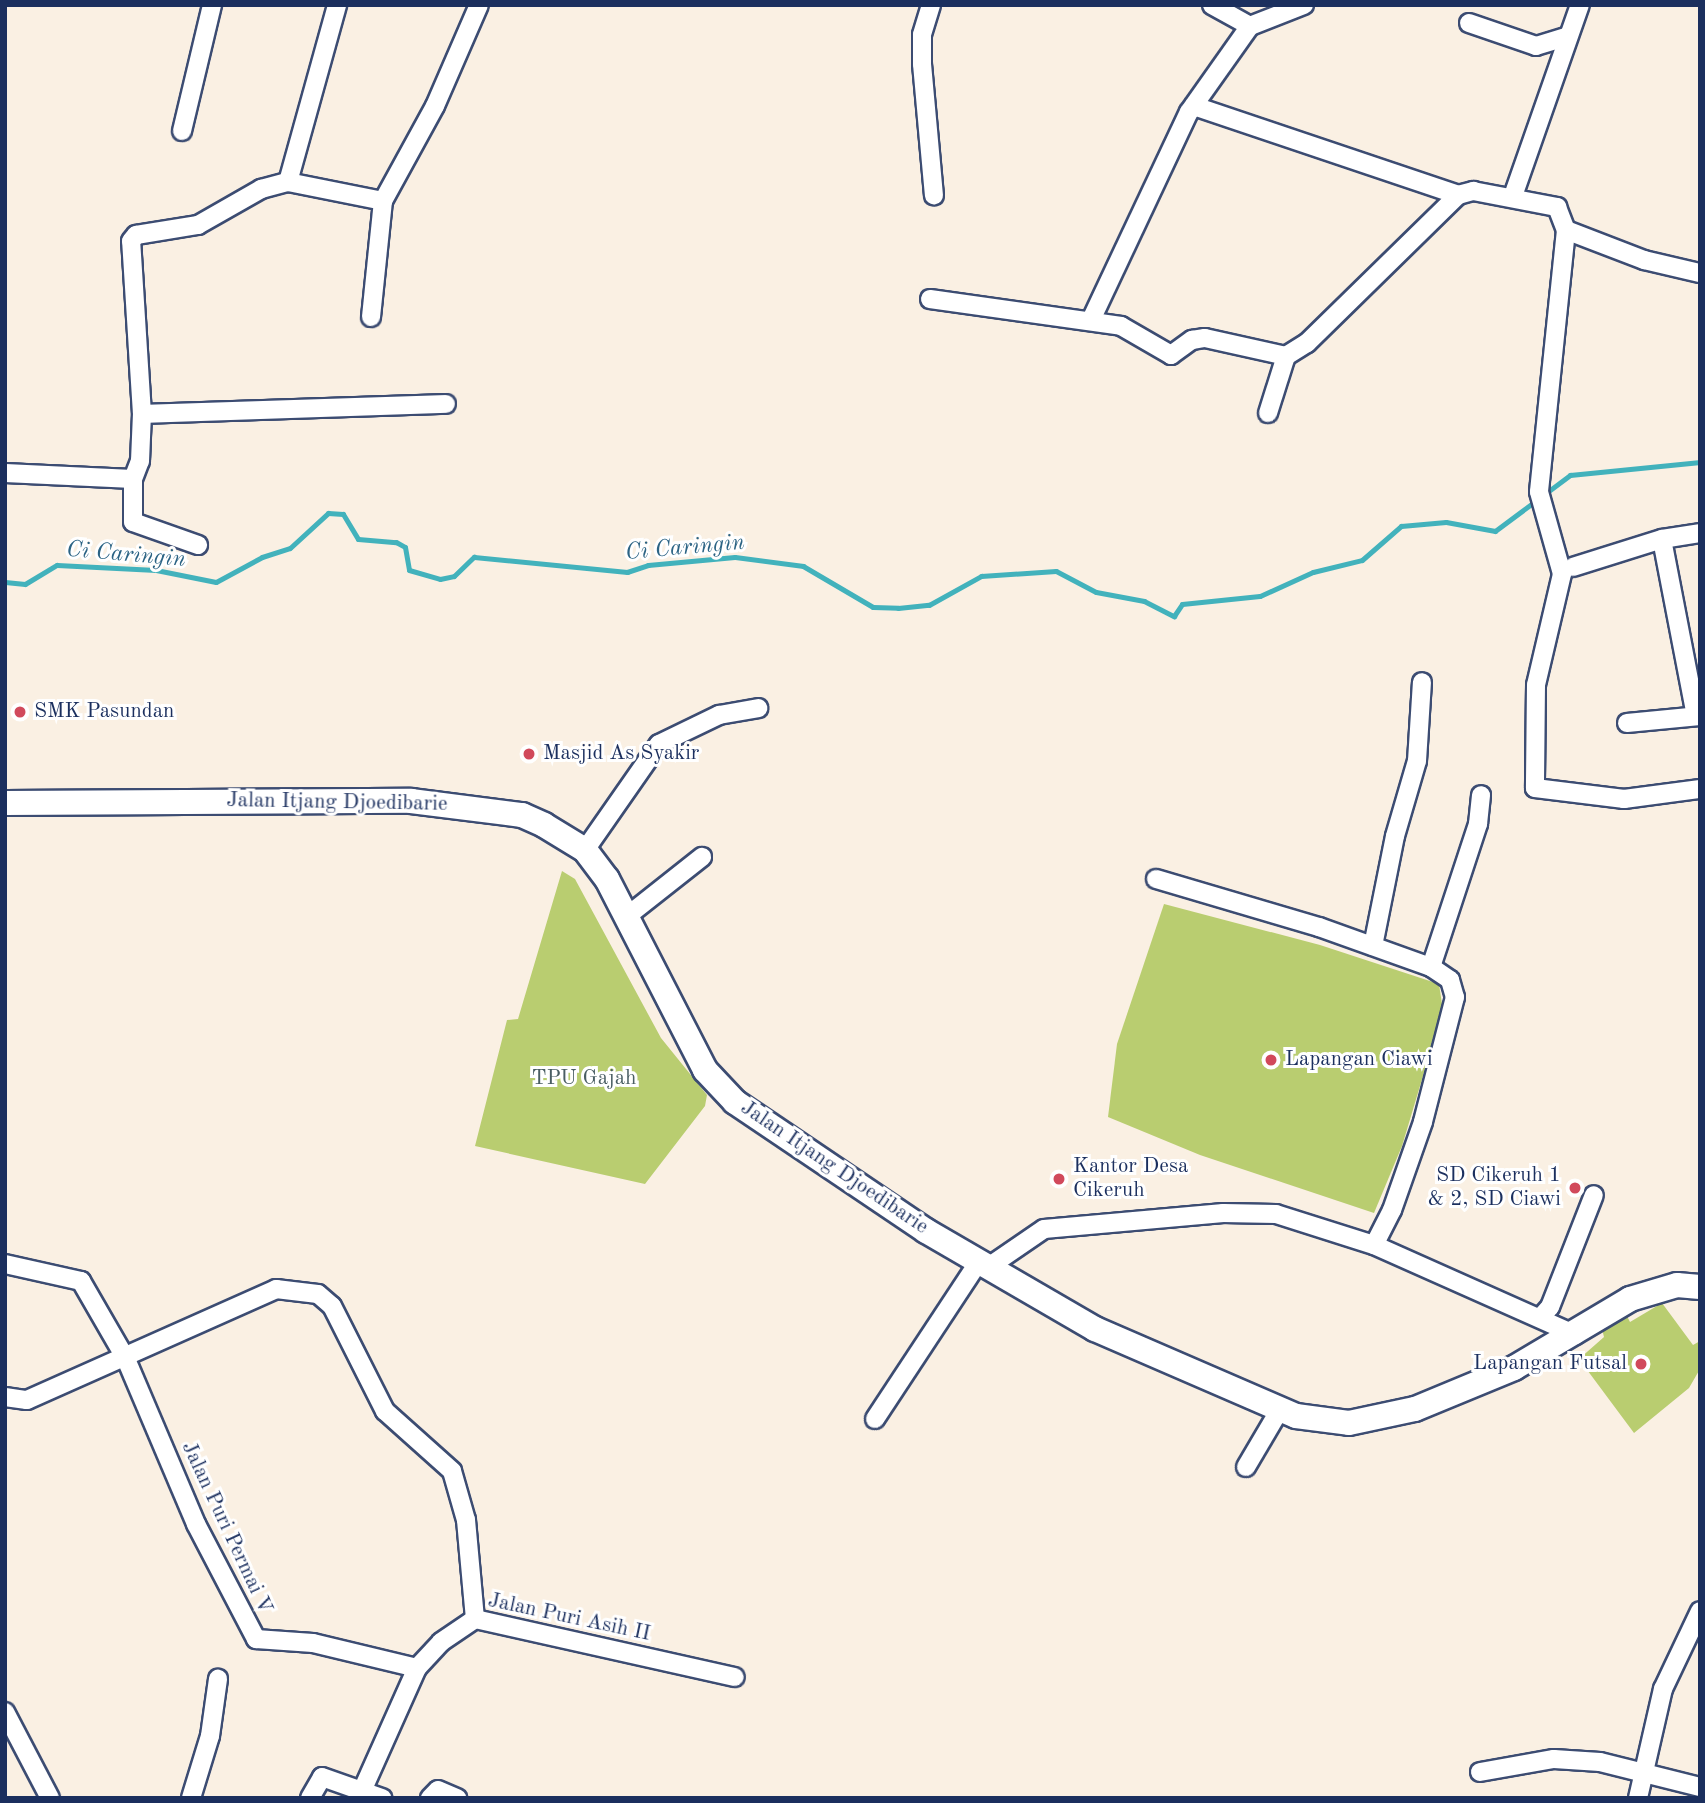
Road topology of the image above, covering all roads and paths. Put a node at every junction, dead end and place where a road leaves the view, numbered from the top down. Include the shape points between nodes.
1 (212, 5) edge
2 (337, 5) edge
3 (479, 5) edge
4 (931, 5) edge
5 (1212, 5) edge
6 (1304, 5) edge
7 (1580, 5) edge
8 (1469, 23) dead end
9 (1250, 26) junction
10 (1568, 36) junction
11 (1194, 106) junction
12 (181, 131) dead end
13 (288, 182) junction
14 (934, 195) dead end
15 (1458, 195) junction
16 (1513, 196) junction
17 (383, 201) junction
18 (1566, 230) junction
19 (1700, 273) edge
20 (930, 299) dead end
21 (371, 317) dead end
22 (1091, 320) junction
23 (1286, 356) junction
24 (446, 404) dead end
25 (142, 414) junction
26 (1268, 414) dead end
27 (5, 473) edge
28 (133, 479) junction
29 (1700, 533) edge
30 (1662, 540) junction
31 (198, 545) dead end
32 (1573, 567) dead end
33 (1422, 682) dead end
34 (758, 708) dead end
35 (1698, 716) edge
36 (1627, 723) dead end
37 (1700, 789) edge
38 (1481, 795) dead end
39 (5, 803) edge
40 (585, 850) junction
41 (702, 857) dead end
42 (1156, 878) dead end
43 (626, 917) junction
44 (1373, 946) junction
45 (1432, 967) junction
46 (1594, 1195) dead end
47 (1374, 1245) junction
48 (5, 1264) edge
49 (983, 1265) junction
50 (1700, 1287) edge
51 (1541, 1317) junction
52 (1576, 1335) junction
53 (126, 1359) junction
54 (5, 1397) edge
55 (1279, 1411) junction
56 (876, 1419) dead end
57 (1246, 1467) dead end
58 (1700, 1611) edge
59 (475, 1619) junction
60 (417, 1668) junction
61 (735, 1677) dead end
62 (218, 1679) dead end
63 (5, 1712) edge
64 (11, 1736) edge
65 (1642, 1770) junction
66 (1480, 1772) dead end
67 (1700, 1787) edge
68 (362, 1791) junction
69 (50, 1798) edge
70 (191, 1798) edge
71 (310, 1798) edge
72 (382, 1798) edge
73 (430, 1798) edge
74 (457, 1798) edge
75 (1638, 1798) edge

1 - 12 street
2 - 13 street
3 - 17 street via 435,106
4 - 14 street via 922,35 922,64
5 - 9 street
6 - 9 street
7 - 10 street
8 - 10 street via 1536,46
9 - 11 street
10 - 16 street
11 - 15 street
11 - 22 street
13 - 17 street
13 - 25 street via 261,189 198,225 143,232 131,241
15 - 16 street via 1473,191
15 - 23 street via 1307,343
16 - 18 street via 1560,208
17 - 21 street
18 - 19 street via 1644,260
18 - 37 street via 1541,500 1562,574 1536,685 1535,788 1624,799
20 - 22 street
22 - 23 street via 1121,326 1171,355 1192,340 1205,338
23 - 26 street
24 - 25 street
25 - 28 street via 140,461
27 - 28 street
28 - 31 street via 133,522
29 - 30 street
30 - 32 street
30 - 35 street
33 - 44 street via 1417,761 1395,836
34 - 40 street via 719,715 659,744
35 - 36 street
38 - 45 street via 1478,824
39 - 40 main road, Jalan Itjang Djoedibarie via 411,802 522,816
40 - 43 main road, Jalan Itjang Djoedibarie
41 - 43 street
42 - 44 street via 1262,907
43 - 49 main road, Jalan Itjang Djoedibarie via 705,1070 735,1102
44 - 45 street
45 - 47 street via 1450,980 1455,998 1423,1122 1392,1210
46 - 51 street via 1550,1307
47 - 49 street via 1294,1217 1223,1213 1044,1229
47 - 51 street
48 - 53 street via 81,1281
49 - 55 main road, Jalan Itjang Djoedibarie via 1095,1329
49 - 56 street
50 - 52 main road, Jalan Itjang Djoedibarie via 1653,1290 1630,1299
51 - 52 street
52 - 55 main road, Jalan Itjang Djoedibarie via 1451,1395 1379,1419 1349,1423
53 - 54 street via 27,1400
53 - 59 street via 276,1289 308,1290 332,1306 385,1410 452,1471 466,1520
53 - 60 street, Jalan Puri Permai V via 196,1524 256,1639 313,1643
55 - 57 street
58 - 65 street via 1663,1689
59 - 60 street, Jalan Puri Asih II via 434,1647
59 - 61 street, Jalan Puri Asih II
60 - 68 street, Jalan Puri Asih II
62 - 70 street via 210,1736
63 - 64 street
64 - 69 street
65 - 66 street via 1554,1759
65 - 67 street
65 - 75 street
68 - 71 street via 322,1777
68 - 72 street
73 - 74 street via 438,1790

